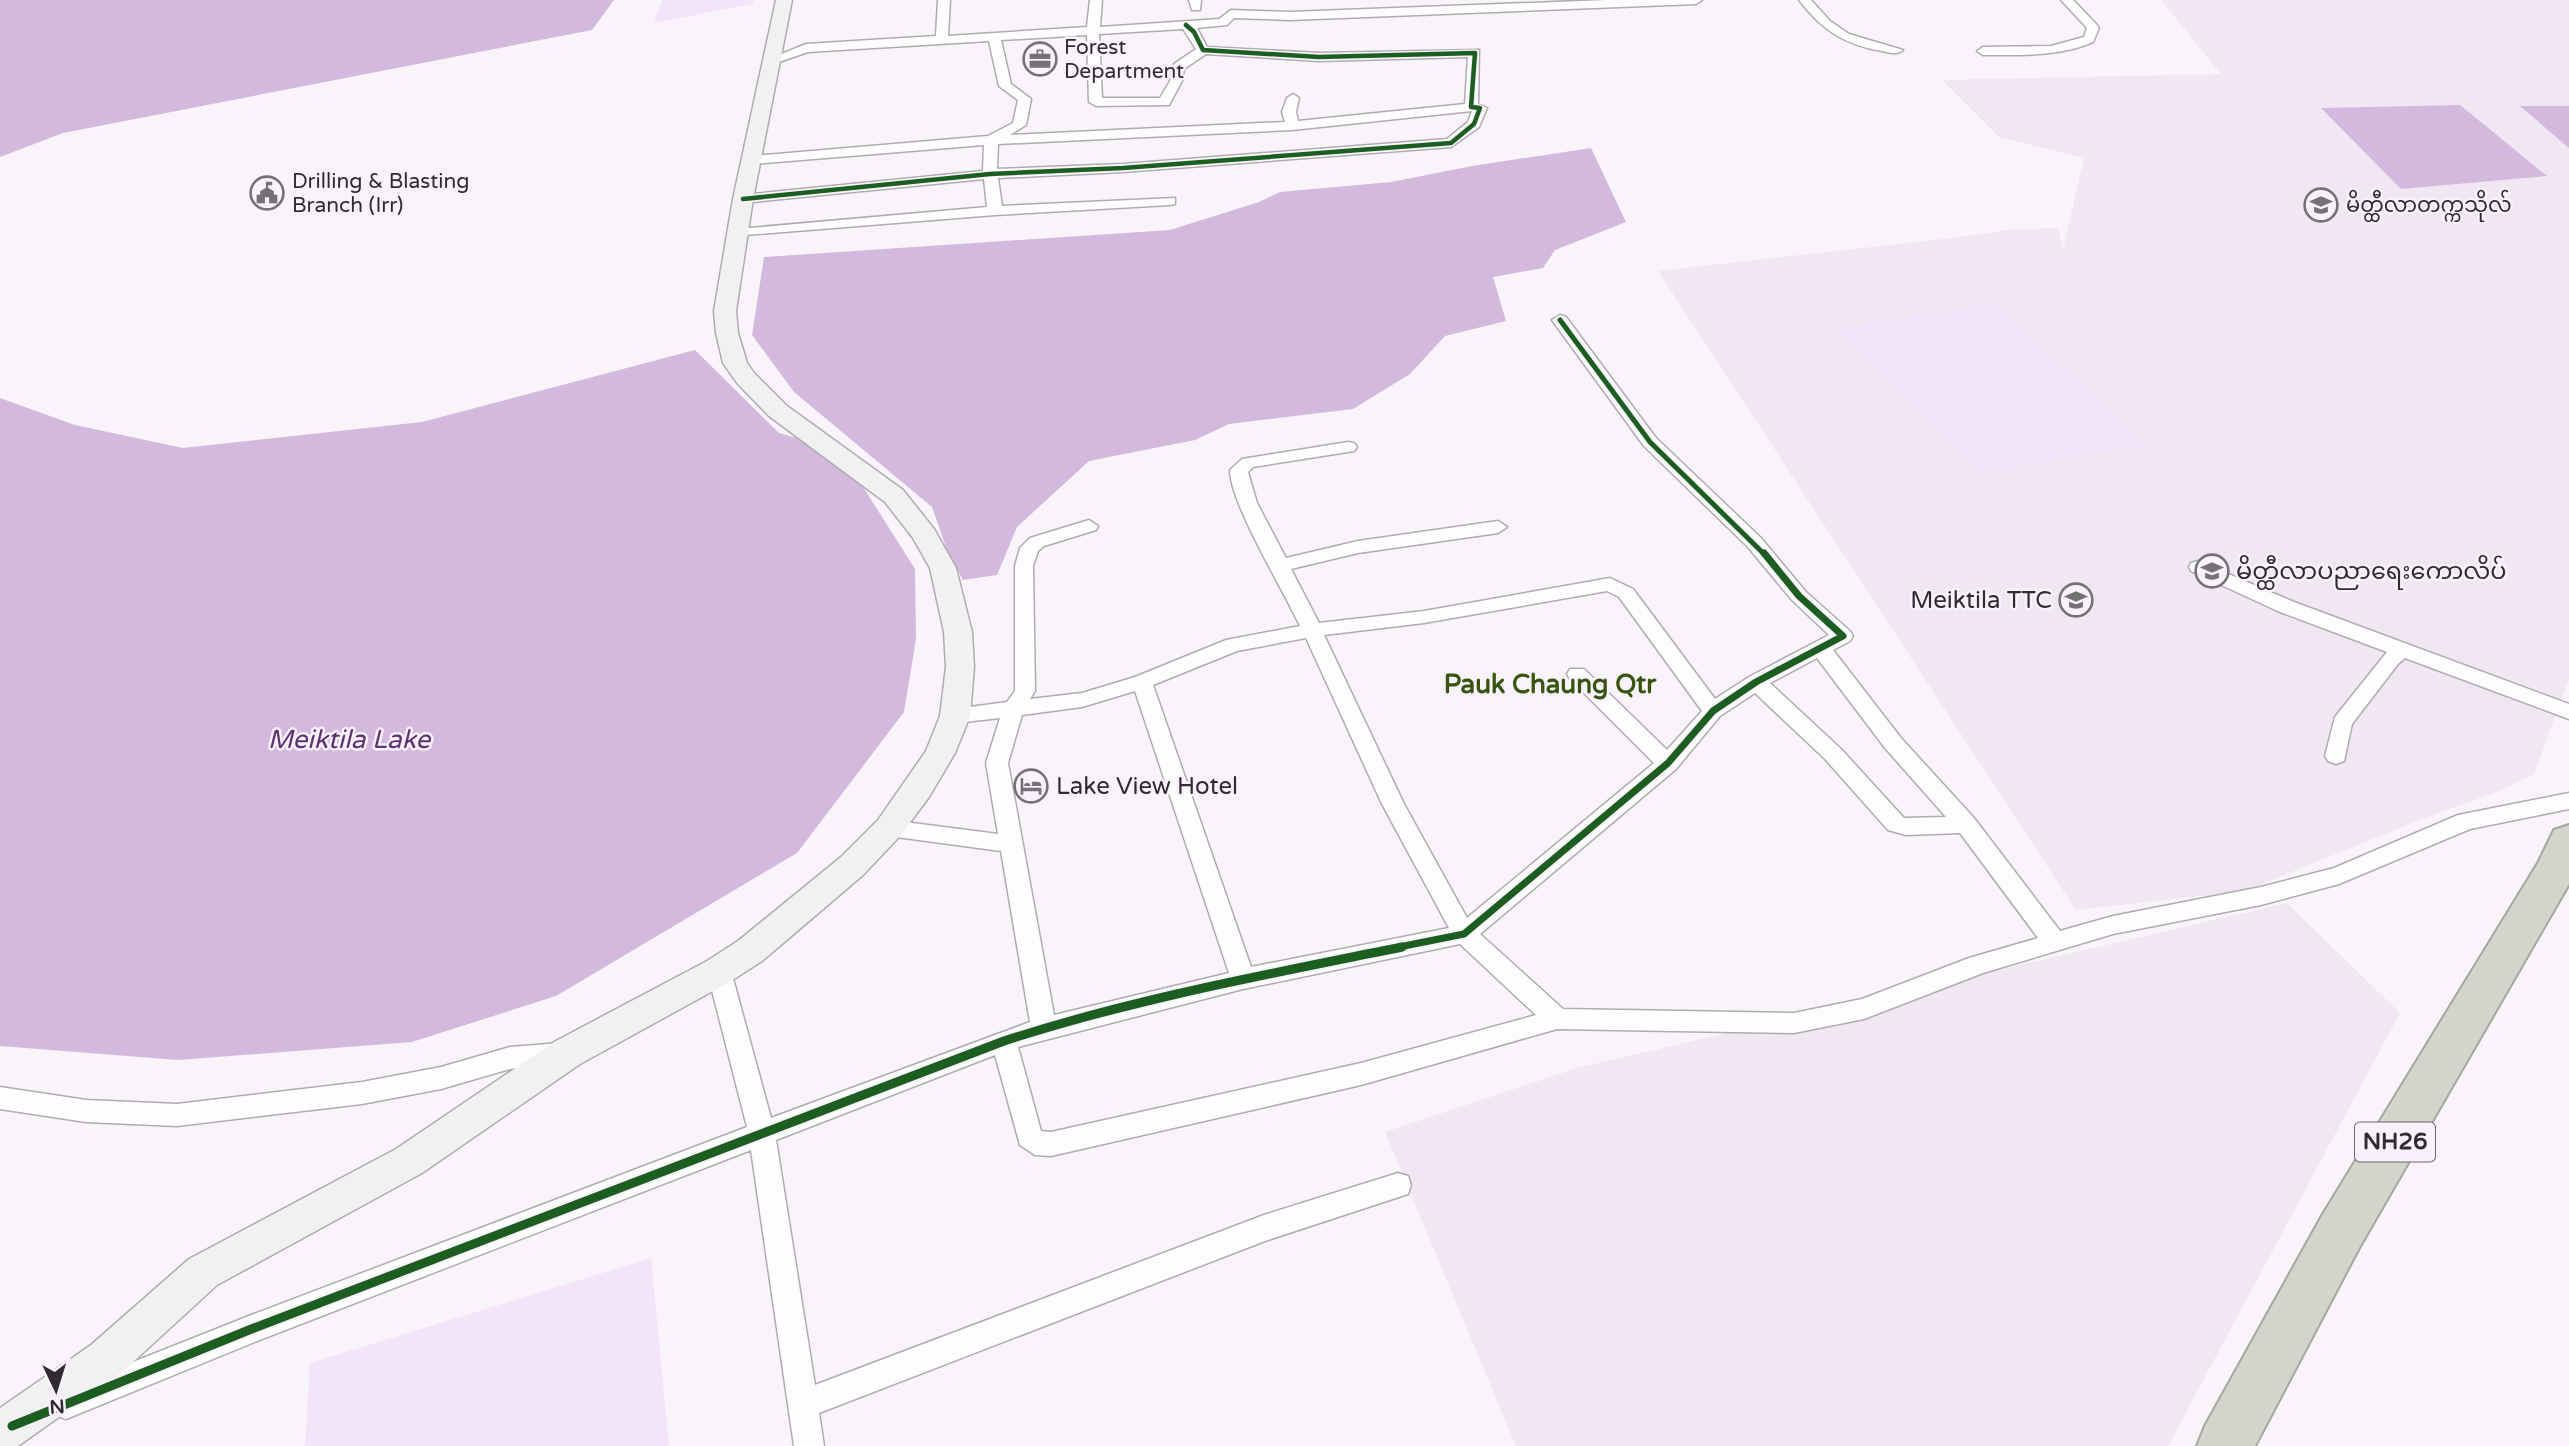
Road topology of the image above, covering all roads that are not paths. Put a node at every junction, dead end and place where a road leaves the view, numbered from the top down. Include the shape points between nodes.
1 (784, 0) edge
2 (944, 0) edge
3 (1096, 0) edge
4 (1236, 0) edge
5 (1293, 0) edge
6 (1696, 0) edge
7 (1805, 0) edge
8 (2067, 0) edge
9 (1231, 14) junction
10 (1289, 15) junction
11 (1186, 25) junction
12 (1093, 32) junction
13 (995, 38) junction
14 (942, 41) junction
15 (1203, 50) junction
16 (1897, 50) dead end
17 (1983, 51) dead end
18 (773, 60) junction
19 (1293, 98) dead end
20 (1471, 107) junction
21 (1292, 126) junction
22 (992, 140) junction
23 (752, 160) junction
24 (990, 174) junction
25 (743, 199) junction
26 (1170, 201) dead end
27 (995, 211) junction
28 (738, 233) junction
29 (1560, 320) dead end
30 (1348, 447) dead end
31 (1089, 526) dead end
32 (1498, 527) dead end
33 (1278, 566) junction
34 (2199, 567) dead end
35 (1312, 630) junction
36 (1821, 649) junction
37 (2403, 650) junction
38 (1577, 674) dead end
39 (1142, 682) junction
40 (1756, 682) junction
41 (1013, 710) junction
42 (1713, 711) junction
43 (2569, 712) edge
44 (955, 716) junction
45 (2336, 756) dead end
46 (1668, 763) junction
47 (2569, 801) edge
48 (1966, 824) junction
49 (889, 828) junction
50 (2569, 841) edge
51 (1010, 844) junction
52 (1464, 934) junction
53 (2055, 942) junction
54 (719, 971) junction
55 (1243, 979) junction
56 (1557, 1019) junction
57 (1044, 1028) junction
58 (1004, 1041) junction
59 (567, 1053) junction
60 (0, 1098) edge
61 (762, 1134) junction
62 (1398, 1185) dead end
63 (802, 1405) junction
64 (6, 1429) edge
65 (809, 1446) edge
66 (2225, 1446) edge

1 - 18 street
2 - 14 street
3 - 12 street
4 - 9 street
5 - 10 street
6 - 10 street
7 - 16 street via 1829,29 1866,46
8 - 17 street via 2093,28 2089,39 2075,46 2036,51
9 - 10 street
9 - 11 street via 1223,22
11 - 12 street
11 - 15 street
12 - 13 street
12 - 15 street via 1096,102 1164,102 1178,67
13 - 14 street
13 - 22 street via 1005,86 1025,99 1019,125
14 - 18 street via 806,48
15 - 20 street via 1319,57 1475,53
18 - 23 street
19 - 21 street
20 - 21 street
20 - 24 street via 1480,107 1474,124 1451,143
21 - 22 street
22 - 23 street
22 - 24 street
23 - 25 street
24 - 25 street
24 - 27 street
25 - 28 street
26 - 27 street
27 - 28 street
28 - 44 street via 725,311 735,363 778,411 894,496 925,535 943,569 958,632
29 - 36 street via 1650,442 1843,636
30 - 33 street via 1248,463 1239,470 1238,479
31 - 41 street via 1029,548 1024,566 1024,691
32 - 33 street via 1357,547
33 - 35 street
34 - 37 street via 2287,607
35 - 39 street via 1233,645
35 - 42 street via 1424,617 1610,584 1626,593
35 - 52 street via 1393,804
36 - 40 street
36 - 48 street via 1893,743
37 - 43 street
37 - 45 street via 2343,722
38 - 46 street
39 - 41 street via 1082,700
39 - 55 street
40 - 42 street
40 - 48 street via 1833,754 1896,824
41 - 44 street
41 - 51 street via 997,763
42 - 46 street
44 - 49 street via 940,752
46 - 52 street
47 - 53 street via 2466,821 2339,875
48 - 53 street
49 - 51 street
49 - 54 street via 817,897
50 - 66 highway, NH26 via 2341,1231
51 - 57 street
52 - 55 street
52 - 56 street
53 - 56 street via 1978,965 1864,1009 1794,1023
54 - 59 street
54 - 61 street
55 - 57 street
56 - 58 street via 1361,1074 1051,1144 1035,1143 1029,1137
57 - 58 street
58 - 61 street
59 - 60 street via 510,1058 441,1078 362,1093 177,1115 86,1111
59 - 64 street via 409,1161 203,1272 106,1359
61 - 63 street
61 - 64 street via 254,1328
62 - 63 street via 1264,1228
63 - 65 street

